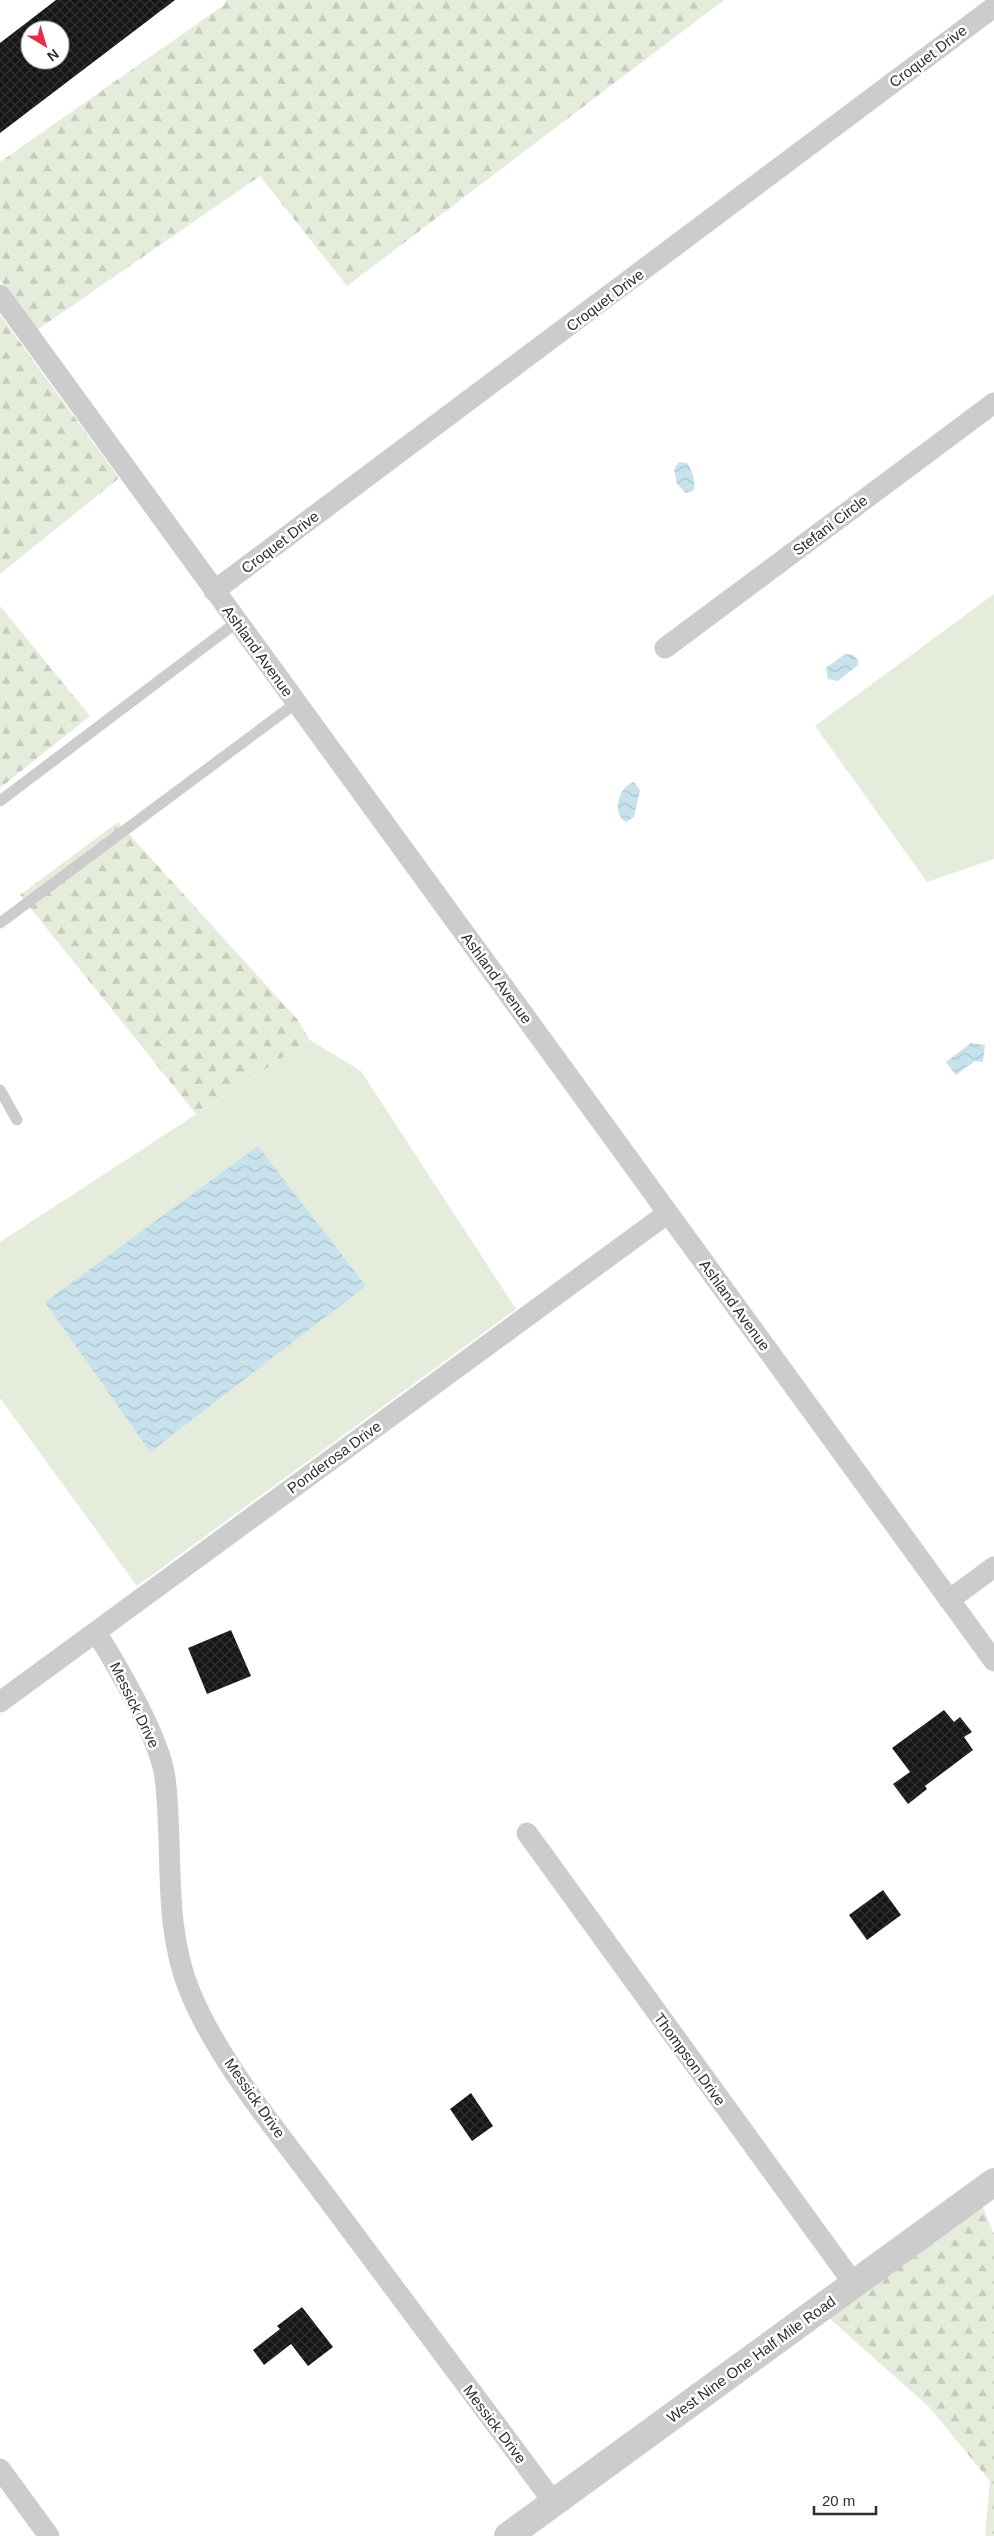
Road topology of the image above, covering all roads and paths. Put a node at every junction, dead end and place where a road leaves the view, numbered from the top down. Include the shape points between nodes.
1 (994, 7) edge
2 (0, 295) edge
3 (994, 403) edge
4 (214, 591) junction
5 (237, 622) junction
6 (665, 648) dead end
7 (296, 703) junction
8 (0, 801) edge
9 (0, 924) edge
10 (0, 1090) edge
11 (17, 1120) dead end
12 (668, 1213) junction
13 (994, 1567) edge
14 (949, 1600) junction
15 (96, 1632) junction
16 (994, 1661) edge
17 (0, 1702) edge
18 (527, 1833) dead end
19 (994, 2182) edge
20 (854, 2284) junction
21 (0, 2469) edge
22 (554, 2502) junction
23 (49, 2536) edge
24 (508, 2536) edge

1 - 4 street, Croquet Drive
2 - 4 street, Ashland Avenue
3 - 6 street, Stefani Circle
4 - 5 street, Ashland Avenue
5 - 7 street, Ashland Avenue
5 - 8 lane
7 - 9 lane
7 - 12 street, Ashland Avenue
10 - 11 lane
12 - 14 street, Ashland Avenue
12 - 15 street, Ponderosa Drive
13 - 14 street
14 - 16 street, Ashland Avenue
15 - 17 street, Ponderosa Drive
15 - 22 street, Messick Drive via 115,1662 153,1740 164,1774 171,1908 177,1950 198,2009 229,2063 282,2138
18 - 20 street, Thompson Drive
19 - 20 street, West Nine One Half Mile Road
20 - 22 street, West Nine One Half Mile Road
21 - 23 street
22 - 24 street, West Nine One Half Mile Road

